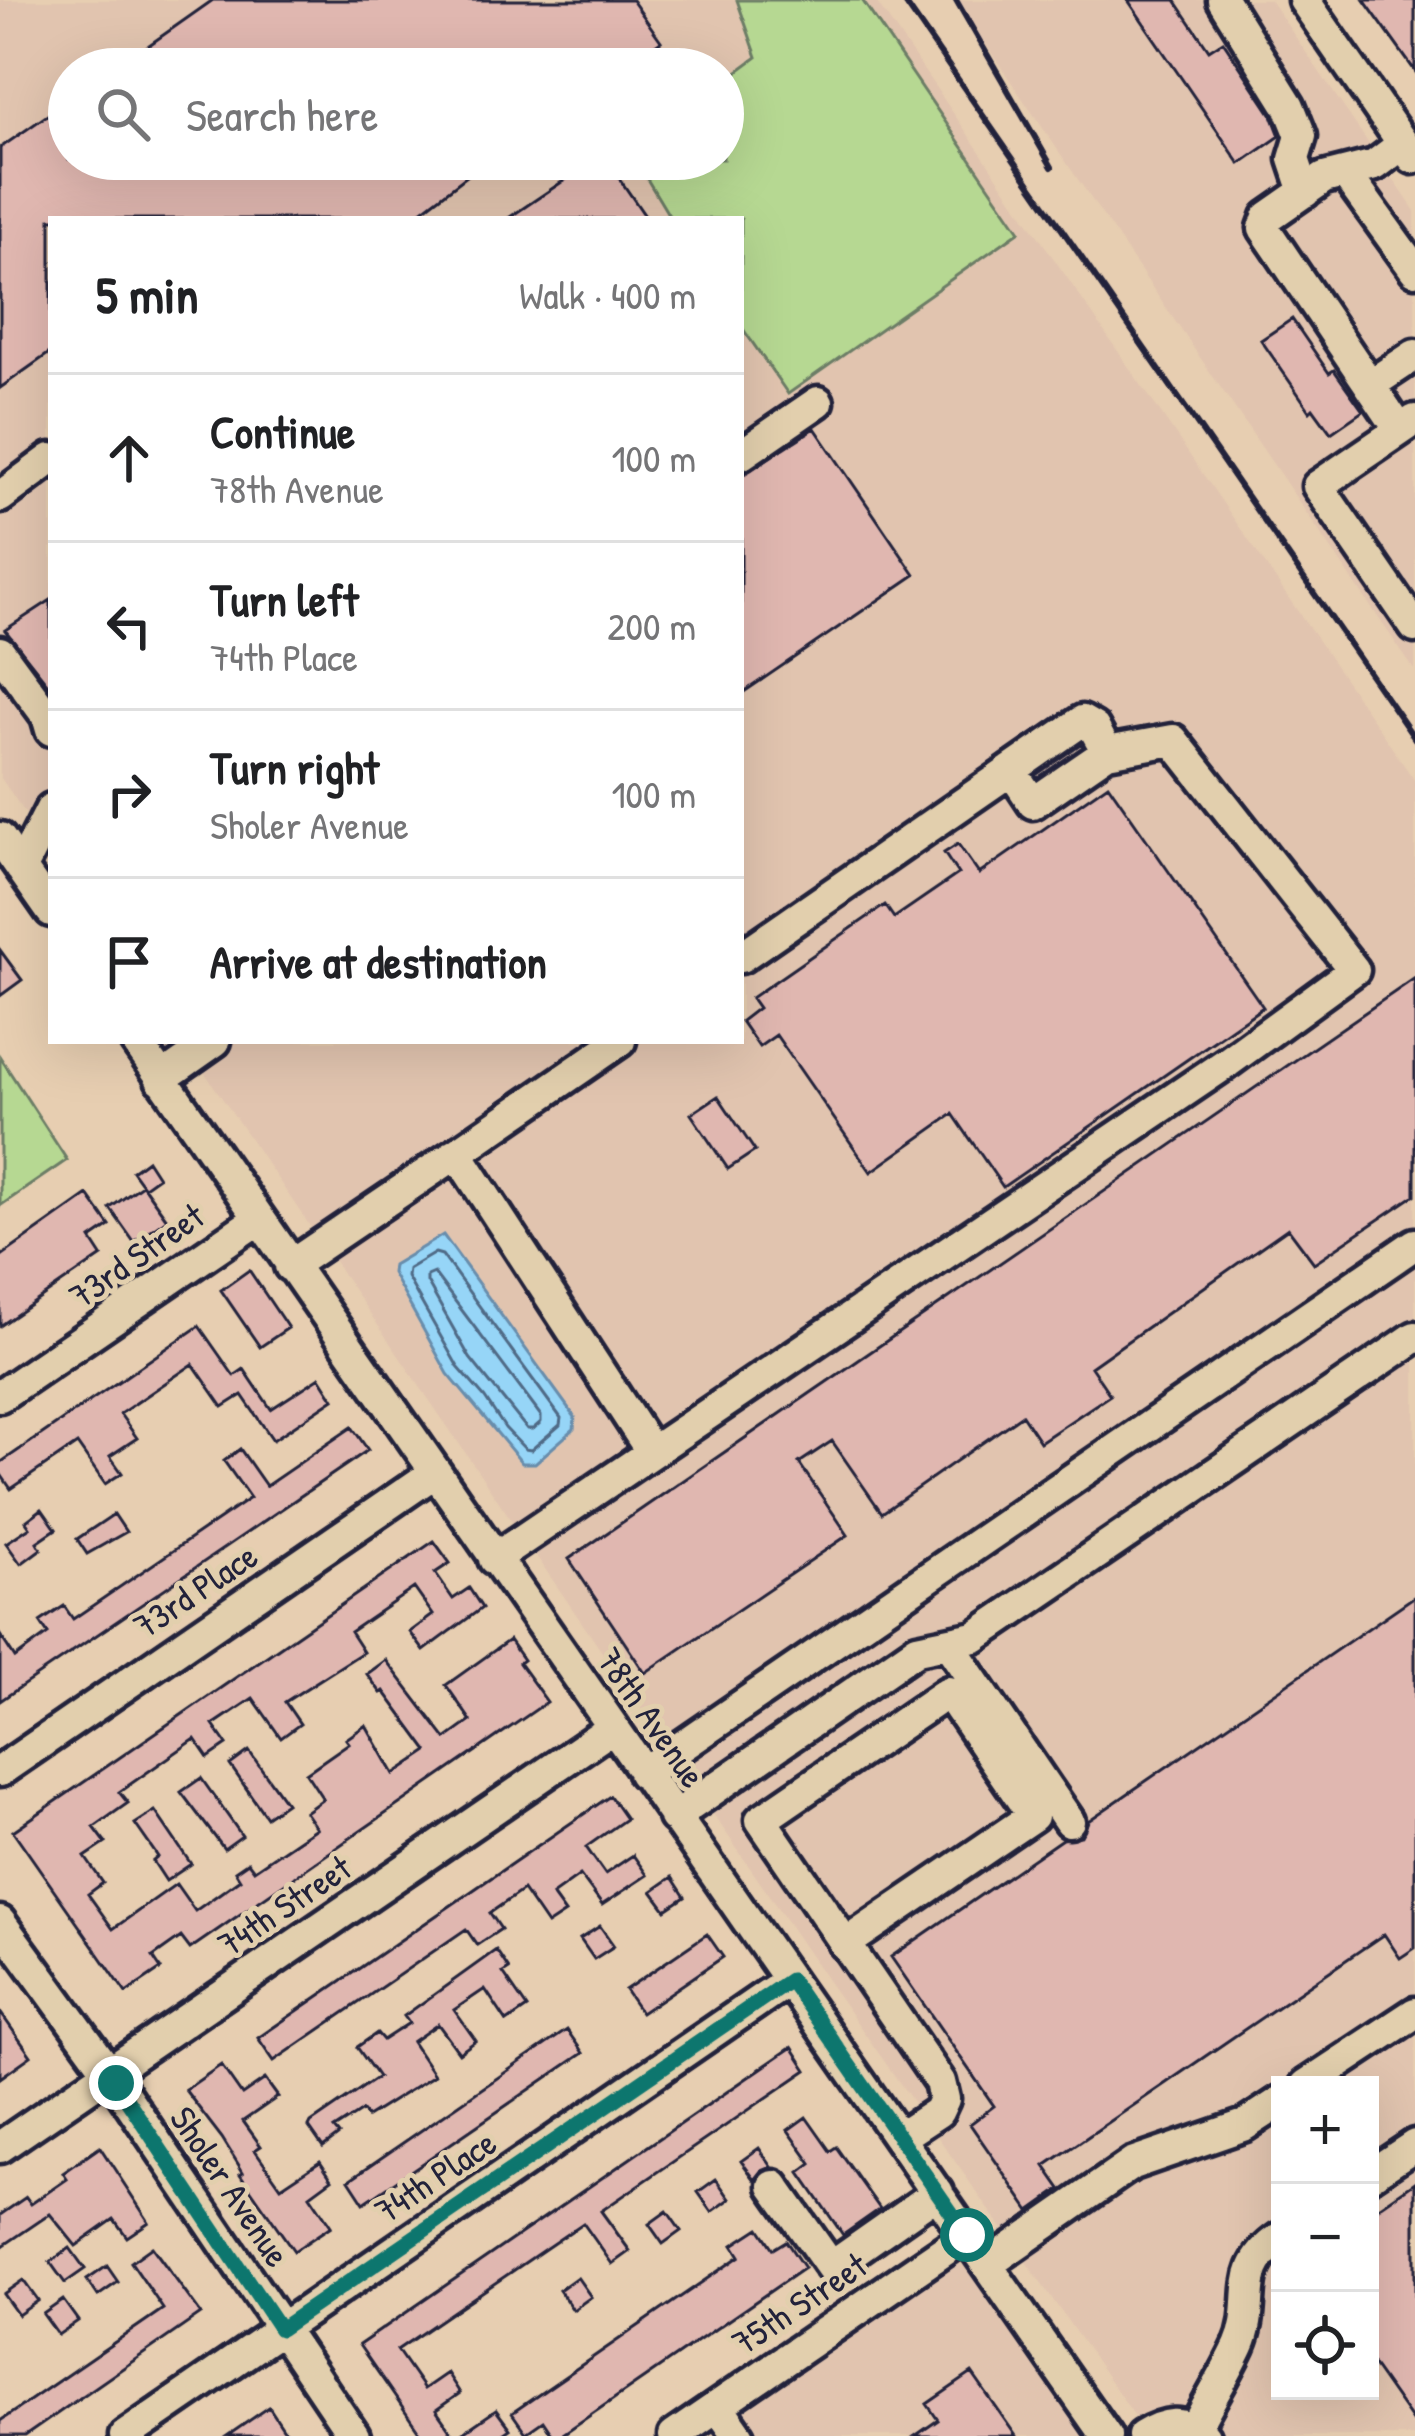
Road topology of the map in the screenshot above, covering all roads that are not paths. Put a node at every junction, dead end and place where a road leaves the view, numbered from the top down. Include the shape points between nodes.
1 (1223, 0) edge
2 (1304, 0) edge
3 (1408, 142) edge
4 (1346, 172) junction
5 (1305, 192) junction
6 (1415, 270) edge
7 (1415, 355) edge
8 (1370, 385) junction
9 (818, 402) dead end
10 (1408, 425) edge
11 (744, 453) edge
12 (48, 461) edge
13 (0, 496) edge
14 (1415, 627) edge
15 (0, 652) edge
16 (48, 724) edge
17 (48, 817) edge
18 (0, 838) edge
19 (35, 855) edge
20 (48, 900) edge
21 (744, 955) edge
22 (138, 1044) edge
23 (211, 1044) edge
24 (616, 1044) edge
25 (161, 1079) junction
26 (457, 1153) junction
27 (257, 1220) junction
28 (1415, 1244) edge
29 (290, 1266) junction
30 (1415, 1337) edge
31 (0, 1396) edge
32 (651, 1451) junction
33 (434, 1473) junction
34 (494, 1559) junction
35 (948, 1643) junction
36 (613, 1727) junction
37 (0, 1771) edge
38 (644, 1773) junction
39 (674, 1817) junction
40 (1069, 1821) dead end
41 (0, 1922) edge
42 (845, 1944) junction
43 (790, 1980) junction
44 (1415, 2013) edge
45 (109, 2072) junction
46 (1320, 2076) edge
47 (1271, 2108) edge
48 (900, 2138) junction
49 (1415, 2145) edge
50 (0, 2147) edge
51 (1379, 2169) edge
52 (774, 2186) dead end
53 (938, 2192) junction
54 (967, 2235) junction
55 (1271, 2244) edge
56 (988, 2264) junction
57 (280, 2329) junction
58 (718, 2406) junction
59 (1199, 2432) edge
60 (125, 2436) edge
61 (354, 2436) edge
62 (674, 2436) edge
63 (739, 2436) edge
64 (1106, 2436) edge
65 (1143, 2436) edge

1 - 5 street via 1289,106 1301,136 1294,159
2 - 3 street
3 - 4 street via 1375,165
4 - 5 street
4 - 6 street
5 - 8 street via 1264,228
7 - 8 street
8 - 10 street
9 - 11 street
10 - 14 street via 1318,486
12 - 13 street
15 - 16 street
17 - 19 street
18 - 19 street
19 - 20 street
21 - 32 street via 1082,721 1107,752 1173,740 1354,970
22 - 25 street, 78th Avenue
23 - 25 street
24 - 26 street
25 - 27 street, 78th Avenue
26 - 29 street
26 - 32 street
27 - 29 street, 78th Avenue
27 - 31 street, 73rd Street
28 - 38 street
29 - 33 street, 78th Avenue
30 - 35 street via 975,1637
32 - 34 street
33 - 34 street, 78th Avenue
33 - 37 street, 73rd Place
34 - 36 street, 78th Avenue
35 - 39 street via 916,1649
35 - 40 street
36 - 38 street, 78th Avenue
36 - 45 street, 74th Street
38 - 39 street, 78th Avenue
39 - 43 street, 78th Avenue
41 - 45 street, Sholer Avenue
42 - 42 street via 761,1820 948,1692 1033,1816
42 - 48 street via 940,2082 938,2112
43 - 48 street, 78th Avenue
43 - 57 street, 74th Place
44 - 46 street
45 - 50 street, 74th Street
45 - 57 street, Sholer Avenue
47 - 56 street via 1245,2125 1132,2164
48 - 53 street, 78th Avenue
49 - 51 street
52 - 53 street via 831,2267
53 - 54 street, 78th Avenue
54 - 56 street, 78th Avenue
54 - 58 street, 75th Street
55 - 59 street via 1253,2264 1241,2342
56 - 64 street, 78th Avenue
57 - 60 street, 74th Place
57 - 61 street, Sholer Avenue
58 - 62 street, 75th Street
58 - 63 street
59 - 65 street via 1170,2424

